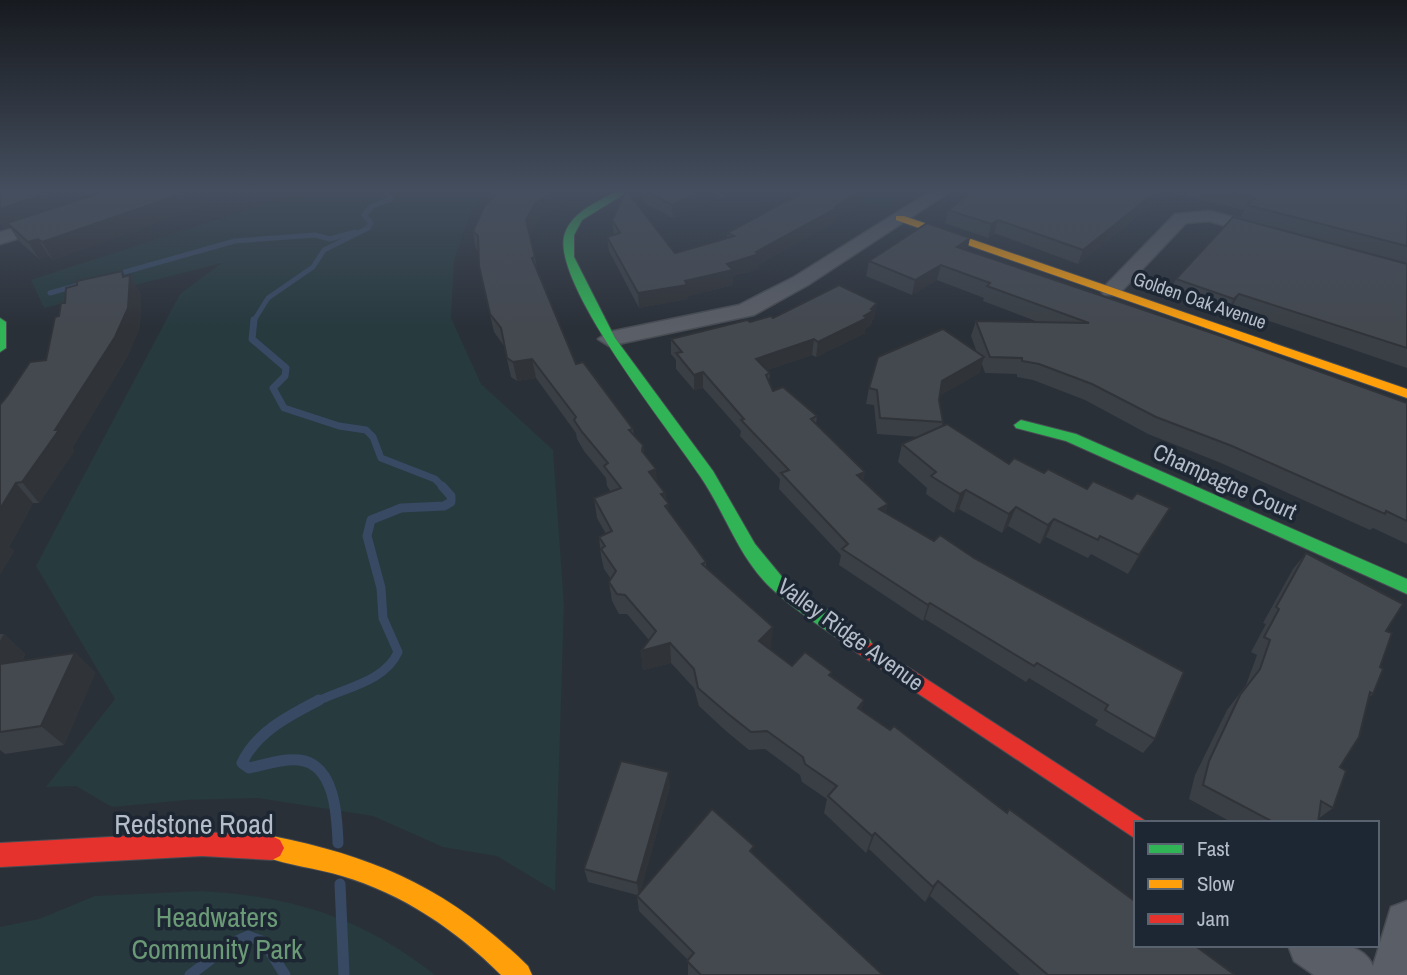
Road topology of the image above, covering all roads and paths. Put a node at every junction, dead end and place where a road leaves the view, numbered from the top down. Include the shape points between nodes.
1 (571, 236) edge
2 (871, 236) edge
3 (953, 236) edge
4 (1163, 236) edge
5 (1111, 291) junction
6 (0, 323) edge
7 (609, 339) junction
8 (0, 348) edge
9 (1407, 394) edge
10 (1021, 425) dead end
11 (1407, 587) edge
12 (1134, 827) edge
13 (0, 855) edge
14 (1407, 923) edge
15 (1313, 947) edge
16 (519, 975) edge
17 (1354, 975) edge
18 (1394, 975) edge

1 - 7 street, Valley Ridge Avenue via 569,257
2 - 7 street via 746,310
3 - 5 street, Golden Oak Avenue
4 - 5 street
5 - 9 street, Golden Oak Avenue
6 - 8 street
7 - 12 street, Valley Ridge Avenue via 708,475 749,549 777,583 817,615
10 - 11 street, Champagne Court via 1071,437
13 - 16 street, Redstone Road via 182,844 257,845 328,858 394,881 459,918
14 - 18 street
15 - 17 street

